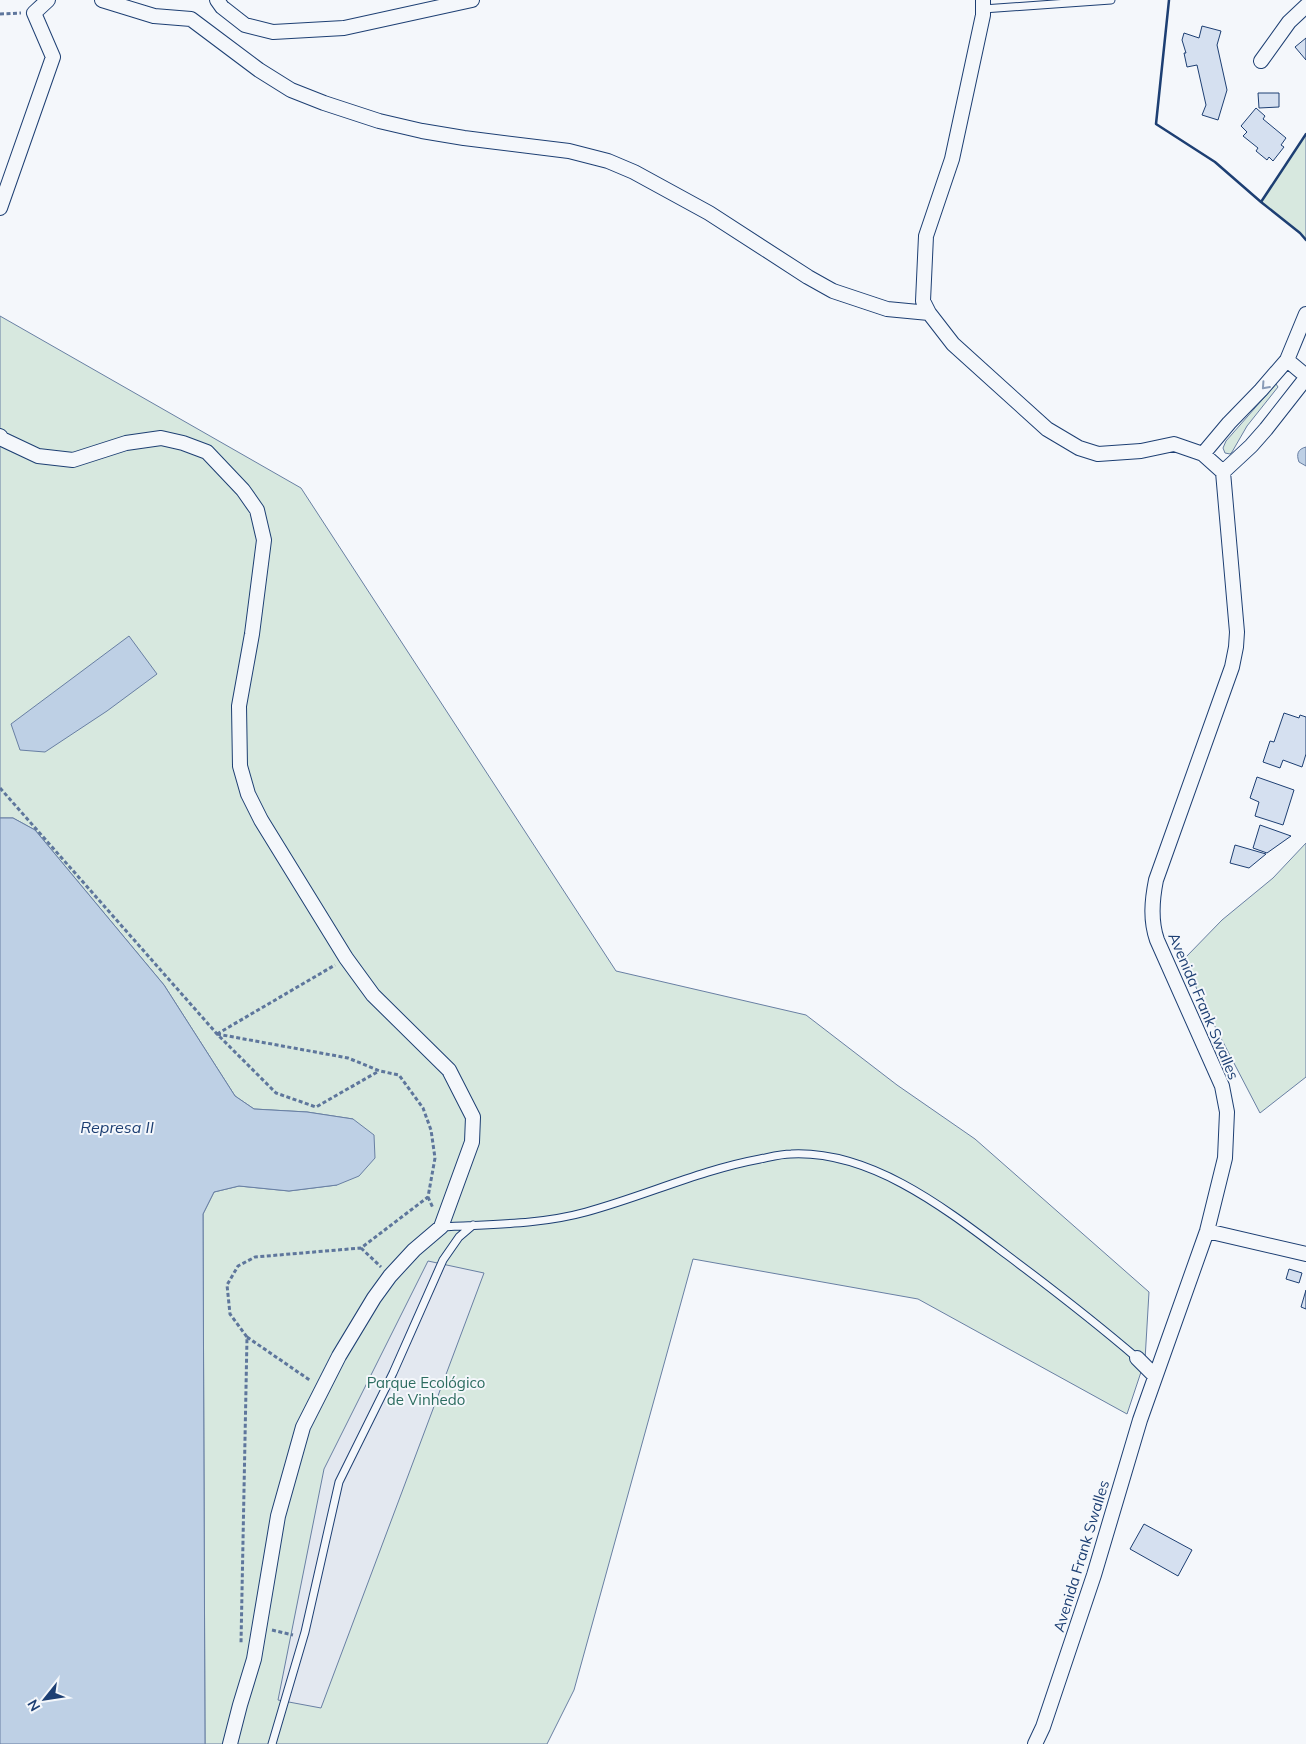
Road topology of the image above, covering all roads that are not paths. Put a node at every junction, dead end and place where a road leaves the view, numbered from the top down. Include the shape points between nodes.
1 (48, 0) edge
2 (102, 0) edge
3 (217, 0) edge
4 (472, 0) edge
5 (1112, 0) edge
6 (983, 4) edge
7 (1306, 6) edge
8 (1261, 61) dead end
9 (0, 208) edge
10 (929, 313) junction
11 (1306, 314) edge
12 (1287, 360) junction
13 (1306, 377) edge
14 (0, 436) edge
15 (1203, 454) junction
16 (1223, 472) junction
17 (473, 1225) junction
18 (441, 1227) junction
19 (1207, 1231) junction
20 (1306, 1254) edge
21 (1137, 1358) joint
22 (1155, 1376) junction
23 (230, 1744) edge
24 (272, 1744) edge
25 (1035, 1744) edge

1 - 9 street via 34,13 52,57
2 - 10 street via 154,16 191,19 259,70 292,90 379,121 439,134 569,151 608,161 709,213 833,291 886,309
3 - 4 street via 245,26 273,32 344,28
5 - 6 lane
6 - 10 street via 952,159 926,236 923,301
7 - 8 street via 1289,22
10 - 15 street via 953,344 1047,429 1079,448 1098,454 1142,451 1174,444
11 - 12 street
12 - 13 street
12 -> 15 street
13 - 16 street via 1252,446
14 - 18 street via 38,456 73,460 126,443 161,438 183,443 207,452 257,510 264,540 239,706 240,766 248,794 261,820 346,958 373,996 449,1070 473,1117 472,1142
15 - 16 street
16 - 19 street, Avenida Frank Swalles via 1236,647 1232,667 1152,899 1157,940 1222,1086 1227,1112 1225,1158
17 - 18 lane
17 - 21 lane via 544,1221 587,1212 752,1160 790,1154 824,1156 856,1163 926,1198 1028,1270
17 - 24 lane via 459,1237 443,1260 393,1373 339,1482 304,1637
18 - 23 street via 414,1250 374,1298 322,1388 304,1427 278,1516 254,1660
19 - 20 street
19 - 22 street, Avenida Frank Swalles
21 - 22 street
22 - 25 street, Avenida Frank Swalles via 1094,1575

